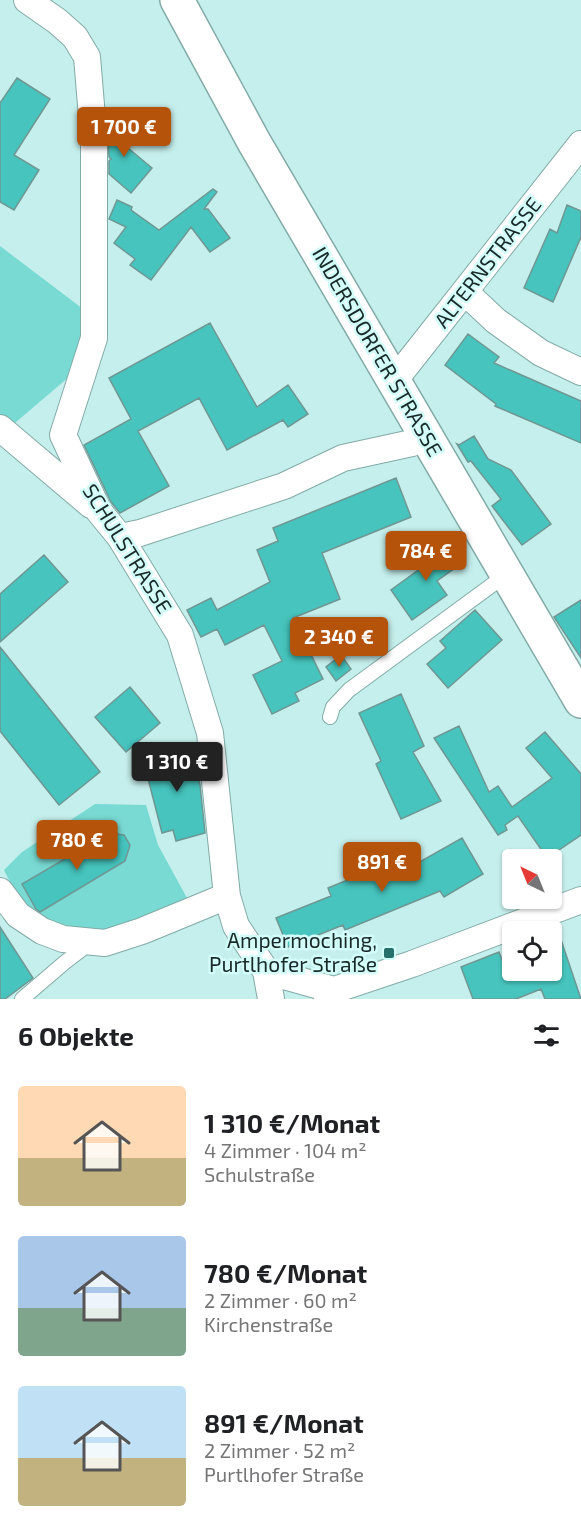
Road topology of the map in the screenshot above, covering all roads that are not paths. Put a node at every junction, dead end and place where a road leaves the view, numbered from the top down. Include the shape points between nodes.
1 (27, 0) edge
2 (177, 0) edge
3 (581, 144) edge
4 (465, 292) junction
5 (581, 372) edge
6 (394, 381) junction
7 (0, 428) edge
8 (426, 437) junction
9 (98, 510) junction
10 (120, 537) junction
11 (507, 574) junction
12 (581, 701) edge
13 (330, 717) dead end
14 (0, 891) edge
15 (227, 896) junction
16 (581, 900) edge
17 (92, 942) junction
18 (266, 971) junction
19 (331, 995) edge
20 (22, 999) edge
21 (271, 999) edge

1 - 9 street, SCHULSTRASSE via 75,37 87,57 94,141 94,338 63,435
2 - 6 street, INDERSDORFER STRASSE via 254,142
3 - 4 street, ALTERNSTRASSE
4 - 5 street via 496,321 541,353
4 - 6 street, ALTERNSTRASSE
6 - 8 street, INDERSDORFER STRASSE
7 - 9 street
8 - 10 street via 344,458 284,486
8 - 11 street, INDERSDORFER STRASSE
9 - 10 street, SCHULSTRASSE
10 - 15 street, SCHULSTRASSE via 180,634 210,734
11 - 12 street, INDERSDORFER STRASSE
11 - 13 lane via 348,690 333,707
14 - 17 street via 18,915 42,931 63,939
15 - 17 street via 133,934 105,943
15 - 18 street, SCHULSTRASSE via 236,926
16 - 19 street
17 - 20 lane
18 - 19 street
18 - 21 street, SCHULSTRASSE

